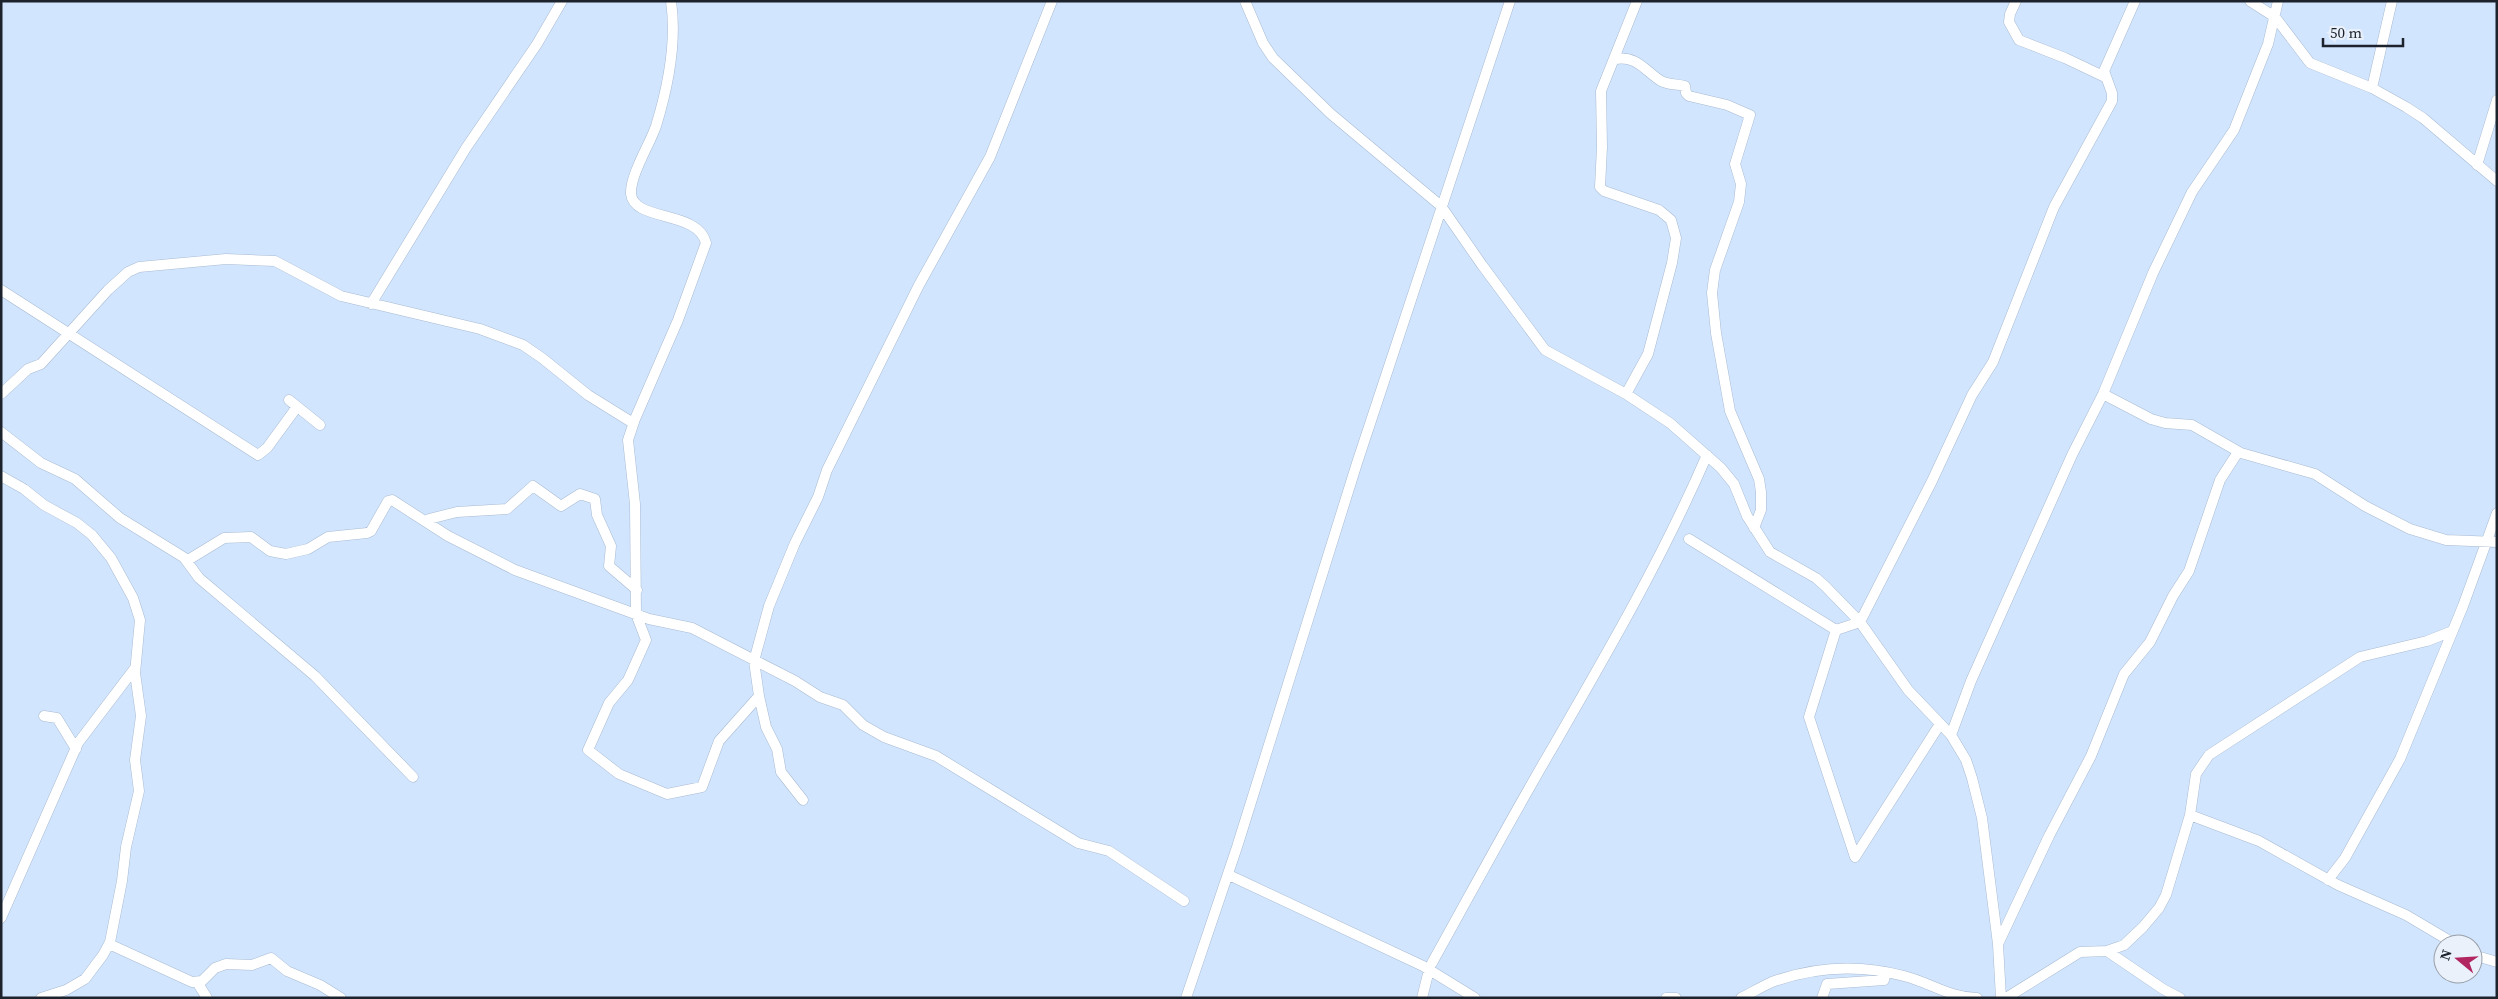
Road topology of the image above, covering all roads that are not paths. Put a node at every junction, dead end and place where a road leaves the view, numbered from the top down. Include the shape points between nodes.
1 (562, 1) edge
2 (671, 1) edge
3 (1052, 1) edge
4 (1244, 1) edge
5 (1510, 1) edge
6 (1637, 1) edge
7 (2016, 1) edge
8 (2135, 1) edge
9 (2250, 1) edge
10 (2278, 1) edge
11 (2392, 1) edge
12 (2275, 17) junction
13 (1615, 59) junction
14 (2105, 77) junction
15 (2372, 88) junction
16 (2497, 100) edge
17 (2477, 165) junction
18 (2497, 181) edge
19 (1441, 206) junction
20 (1, 290) edge
21 (371, 304) junction
22 (70, 332) junction
23 (1, 394) edge
24 (1626, 394) junction
25 (2103, 394) junction
26 (633, 423) junction
27 (320, 426) dead end
28 (1, 432) edge
29 (2238, 452) junction
30 (1707, 455) junction
31 (1, 476) edge
32 (2497, 513) edge
33 (430, 519) dead end
34 (1754, 528) junction
35 (1689, 539) dead end
36 (2492, 541) edge
37 (185, 559) junction
38 (637, 590) junction
39 (636, 614) junction
40 (1860, 622) junction
41 (1836, 630) junction
42 (2450, 632) junction
43 (754, 661) junction
44 (135, 668) junction
45 (759, 696) junction
46 (44, 716) dead end
47 (1940, 724) junction
48 (1951, 735) junction
49 (76, 749) junction
50 (413, 777) dead end
51 (803, 800) dead end
52 (2190, 815) junction
53 (1231, 876) dead end
54 (2328, 880) junction
55 (1184, 901) dead end
56 (1, 918) edge
57 (2438, 934) edge
58 (109, 944) junction
59 (1998, 944) junction
60 (2107, 951) junction
61 (2483, 958) edge
62 (2497, 962) edge
63 (1430, 966) junction
64 (1886, 972) junction
65 (197, 982) junction
66 (41, 998) edge
67 (207, 998) edge
68 (341, 998) edge
69 (1186, 998) edge
70 (1422, 998) edge
71 (1475, 998) edge
72 (1666, 998) edge
73 (1676, 998) edge
74 (1741, 998) edge
75 (1822, 998) edge
76 (1977, 998) edge
77 (2001, 998) edge
78 (2006, 998) edge
79 (2180, 998) edge

1 - 21 street via 538,44 466,148
2 - 26 street via 673,29 669,67 656,126 634,179 633,201 640,208 692,226 703,236 706,244 690,292
3 - 43 street via 990,157 919,285 827,470 769,606
4 - 19 street via 1263,43 1279,65 1331,114
5 - 19 street
6 - 13 street
7 - 14 street via 2009,22 2019,40
8 - 14 street via 2107,62
9 - 12 street
10 - 12 street
11 - 15 street
12 - 15 street via 2310,63
12 - 25 street via 2268,44 2234,130 2192,192 2153,272
13 - 24 street via 1600,98 1600,187 1660,210 1671,220 1676,238 1648,354
13 - 34 street via 1637,62 1662,81 1685,86 1690,96 1727,105 1750,115 1735,164 1740,202 1715,270 1712,293 1730,411 1762,492 1761,510
14 - 40 street via 2112,92 2112,101 2054,207 1992,362 1963,412
15 - 17 street via 2423,118
16 - 17 street
17 - 18 street
19 - 24 street via 1545,350
19 - 69 street
20 - 22 street
21 - 22 street via 325,289 275,261 226,259 149,265 128,272
21 - 26 street via 480,330 523,346 588,395
22 - 23 street via 41,364 28,369
22 - 27 street via 258,455 267,448 294,411 295,405 290,400
24 - 30 street via 1670,423
25 - 29 street via 2151,420 2192,425
25 - 48 street via 2000,614
26 - 38 street via 628,440 636,504
28 - 37 street via 41,463 75,479 120,518
29 - 36 street via 2316,474 2365,506 2425,534 2446,540
29 - 59 street via 2220,480 2189,571 2150,642 2124,674 2090,756 2048,836
30 - 34 street via 1731,480
30 - 63 street via 1678,521 1618,636
31 - 44 street via 86,530 111,558 137,608 140,629
32 - 36 street
33 - 38 street via 465,511 507,509 533,486 561,506 580,494 595,499 597,515 611,546 609,566
34 - 40 street via 1770,552 1816,578
35 - 41 street
36 - 42 street
37 - 39 street via 191,560 214,543 228,538 251,537 270,550 286,554 308,549 328,537 366,533 371,531 388,501 392,500 448,536 515,570
37 - 50 street via 199,578 315,676
38 - 39 street
39 - 43 street via 692,628
39 - 45 street via 646,640 628,680 609,703 588,750 619,774 667,794 702,787 719,740
40 - 41 street
40 - 47 street via 1898,677
41 - 47 street via 1809,718 1856,857
42 - 52 street via 2427,641 2360,657 2222,745 2199,767
42 - 54 street via 2400,760 2345,858
43 - 45 street
43 - 55 street via 820,697 843,705 863,724 884,737 936,756 1078,843 1109,851
44 - 49 street
44 - 58 street via 141,716 135,760 139,791
45 - 51 street via 766,727 777,749 781,772
46 - 49 street via 57,718
47 - 48 street
48 - 59 street via 1966,760 1978,796
49 - 56 street
52 - 54 street via 2259,841
52 - 60 street via 2163,902 2130,940
53 - 63 street
54 - 57 street via 2406,915
58 - 65 street via 169,973
58 - 66 street via 85,979 66,990
59 - 77 street
60 - 78 street via 2080,952
60 - 79 street
61 - 62 street
63 - 70 street
63 - 71 street
64 - 74 street via 1834,967 1805,972
64 - 75 street via 1884,980 1827,984
64 - 76 street via 1955,996
65 - 67 street
65 - 68 street via 226,964 252,965 270,958 287,971
72 - 73 street

